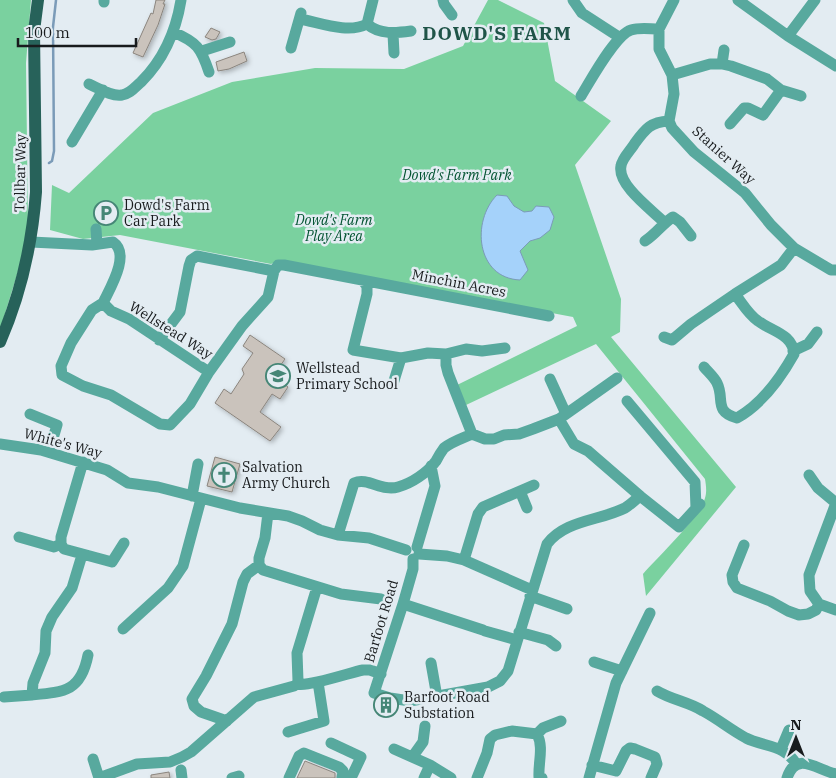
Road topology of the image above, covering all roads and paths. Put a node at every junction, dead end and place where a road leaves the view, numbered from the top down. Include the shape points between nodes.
1 (38, 0) edge
2 (181, 0) edge
3 (373, 0) edge
4 (674, 0) edge
5 (738, 0) edge
6 (815, 0) edge
7 (570, 1) edge
8 (441, 5) edge
9 (452, 15) dead end
10 (367, 24) junction
11 (659, 29) junction
12 (412, 31) dead end
13 (173, 32) junction
14 (393, 34) junction
15 (788, 36) junction
16 (619, 37) junction
17 (230, 42) dead end
18 (291, 48) dead end
19 (724, 50) dead end
20 (202, 52) junction
21 (394, 53) dead end
22 (722, 64) junction
23 (836, 66) edge
24 (209, 72) dead end
25 (672, 75) junction
26 (89, 84) dead end
27 (103, 90) junction
28 (781, 90) junction
29 (801, 96) dead end
30 (581, 97) dead end
31 (669, 121) junction
32 (730, 124) dead end
33 (72, 142) dead end
34 (669, 220) junction
35 (96, 229) dead end
36 (691, 236) dead end
37 (645, 240) dead end
38 (31, 242) junction
39 (97, 244) junction
40 (794, 248) junction
41 (836, 270) edge
42 (274, 271) junction
43 (362, 281) junction
44 (735, 294) junction
45 (102, 303) junction
46 (549, 316) dead end
47 (817, 332) dead end
48 (159, 340) junction
49 (0, 342) edge
50 (505, 348) dead end
51 (793, 351) junction
52 (672, 352) dead end
53 (446, 354) junction
54 (400, 358) junction
55 (704, 367) dead end
56 (209, 372) junction
57 (618, 378) dead end
58 (550, 379) dead end
59 (393, 384) dead end
60 (627, 401) dead end
61 (30, 414) dead end
62 (563, 416) junction
63 (472, 434) junction
64 (0, 444) edge
65 (49, 452) junction
66 (83, 462) junction
67 (198, 464) dead end
68 (432, 466) junction
69 (809, 475) dead end
70 (534, 485) dead end
71 (520, 491) junction
72 (640, 496) junction
73 (197, 497) junction
74 (836, 503) edge
75 (527, 508) dead end
76 (268, 513) junction
77 (338, 535) junction
78 (20, 537) dead end
79 (124, 542) dead end
80 (60, 544) junction
81 (744, 545) dead end
82 (414, 553) junction
83 (82, 555) junction
84 (464, 560) junction
85 (259, 565) junction
86 (317, 587) junction
87 (531, 593) junction
88 (381, 600) dead end
89 (403, 604) junction
90 (819, 604) junction
91 (567, 609) dead end
92 (836, 610) edge
93 (650, 613) dead end
94 (123, 629) dead end
95 (518, 636) junction
96 (556, 646) dead end
97 (88, 655) dead end
98 (594, 662) dead end
99 (431, 663) dead end
100 (622, 671) junction
101 (381, 674) junction
102 (318, 682) junction
103 (297, 684) junction
104 (657, 691) dead end
105 (32, 695) junction
106 (437, 696) junction
107 (4, 697) dead end
108 (227, 721) junction
109 (561, 721) dead end
110 (425, 726) dead end
111 (789, 730) dead end
112 (288, 732) dead end
113 (537, 734) junction
114 (331, 743) dead end
115 (394, 748) dead end
116 (781, 750) junction
117 (413, 756) junction
118 (93, 759) dead end
119 (796, 764) junction
120 (430, 765) junction
121 (590, 772) edge
122 (836, 774) edge
123 (99, 778) edge
124 (289, 778) edge
125 (342, 778) edge
126 (351, 778) edge
127 (424, 778) edge
128 (451, 778) edge
129 (476, 778) edge
130 (542, 778) edge
131 (611, 778) edge
132 (651, 778) edge
133 (787, 778) edge

1 - 38 main road, Tollbar Way via 34,31 36,192
2 - 13 street
3 - 10 street
4 - 11 street
5 - 15 street
6 - 15 street
7 - 16 street via 582,13
8 - 9 street
10 - 14 street via 373,29
10 - 18 street via 347,28 301,15
11 - 16 street via 640,28
11 - 25 street via 659,49
12 - 14 street
13 - 20 street via 186,37
13 - 27 street via 152,70 130,92 122,96
14 - 21 street
15 - 23 street
16 - 30 street
17 - 20 street
19 - 22 street
20 - 24 street
22 - 25 street via 710,64
22 - 28 street via 767,79
25 - 31 street via 674,94
26 - 27 street
27 - 33 street via 75,126
28 - 29 street
28 - 32 street via 763,115 744,108
31 - 34 street via 650,125 643,132 621,164 620,174 624,183
31 - 40 street, Stanier Way via 694,152 744,193
34 - 36 street via 680,222
34 - 37 street
35 - 39 street
38 - 39 street
38 - 49 main road, Tollbar Way via 21,287
39 - 45 street via 113,242 120,250 118,269
40 - 41 street, Stanier Way
40 - 44 street via 781,265
42 - 43 street via 278,265 284,265
42 - 48 street via 197,256 189,266 180,312
42 - 56 street, Wellstead Way via 268,297 242,326
43 - 46 street, Minchin Acres
43 - 54 street via 367,286 367,294 353,350
44 - 51 street via 758,321 778,331
44 - 52 street via 668,339
45 - 48 street, Wellstead Way
45 - 56 street via 92,310 71,343 61,366 62,375 82,386 111,395 160,424 170,425 190,404
47 - 51 street via 808,344
48 - 56 street, Wellstead Way
50 - 53 street via 466,349
51 - 55 street via 788,366 772,389 737,418 716,407 717,383
53 - 54 street
53 - 63 street via 448,373
54 - 59 street
57 - 62 street
58 - 62 street
60 - 72 street via 695,482 698,506 679,527
61 - 65 street via 57,425
62 - 63 street via 519,434 494,439
62 - 72 street via 574,444 588,451
63 - 68 street via 444,449
64 - 65 street, White's Way
65 - 66 street, White's Way
66 - 73 street, White's Way via 108,470 128,483
66 - 80 street
67 - 73 street
68 - 77 street via 397,488 384,488 364,481 354,483
68 - 82 street, Barfoot Road via 434,486
69 - 74 street via 816,490
70 - 71 street
71 - 75 street
71 - 84 street via 483,507
72 - 87 street via 626,508 576,524 551,539
73 - 76 street, White's Way
73 - 94 street via 184,566 168,588
74 - 90 street via 809,575 810,591
76 - 77 street, White's Way via 295,518
76 - 85 street
77 - 82 street, White's Way via 369,538
78 - 80 street via 54,547
79 - 83 street via 112,562
80 - 83 street via 64,550
81 - 90 street via 729,565 737,588 799,615 816,610
82 - 84 street, White's Way
82 - 89 street, Barfoot Road
83 - 105 street via 72,588 46,631 46,652 33,683
84 - 87 street, White's Way
85 - 86 street via 263,570
85 - 108 street via 247,574 243,582 232,624 192,699 201,712
86 - 88 street
86 - 103 street via 297,653
87 - 91 street, White's Way
87 - 95 street
89 - 95 street via 484,630
89 - 101 street, Barfoot Road
90 - 92 street
93 - 100 street
95 - 96 street via 548,640
95 - 106 street via 508,671 500,681 488,687
97 - 105 street via 85,670 75,685 60,692
98 - 100 street
99 - 106 street
100 - 121 street via 607,710
101 - 102 street via 363,670
101 - 106 street, Barfoot Road via 374,692 410,701
102 - 103 street
102 - 112 street via 324,721
103 - 108 street via 254,698
104 - 116 street via 704,711 749,739
105 - 107 street
108 - 123 street via 191,752 170,762 137,764
109 - 113 street
110 - 117 street via 423,742
111 - 116 street
113 - 129 street via 512,731 495,735 490,739
113 - 130 street via 540,744 539,777
114 - 126 street via 361,757
115 - 117 street
116 - 119 street via 791,755
117 - 120 street
118 - 123 street
119 - 122 street via 803,762
119 - 133 street
120 - 127 street
120 - 128 street
121 - 131 street
121 - 132 street via 616,771 626,751 635,748 655,757 657,764
124 - 125 street via 299,756 304,753 339,767 343,771

